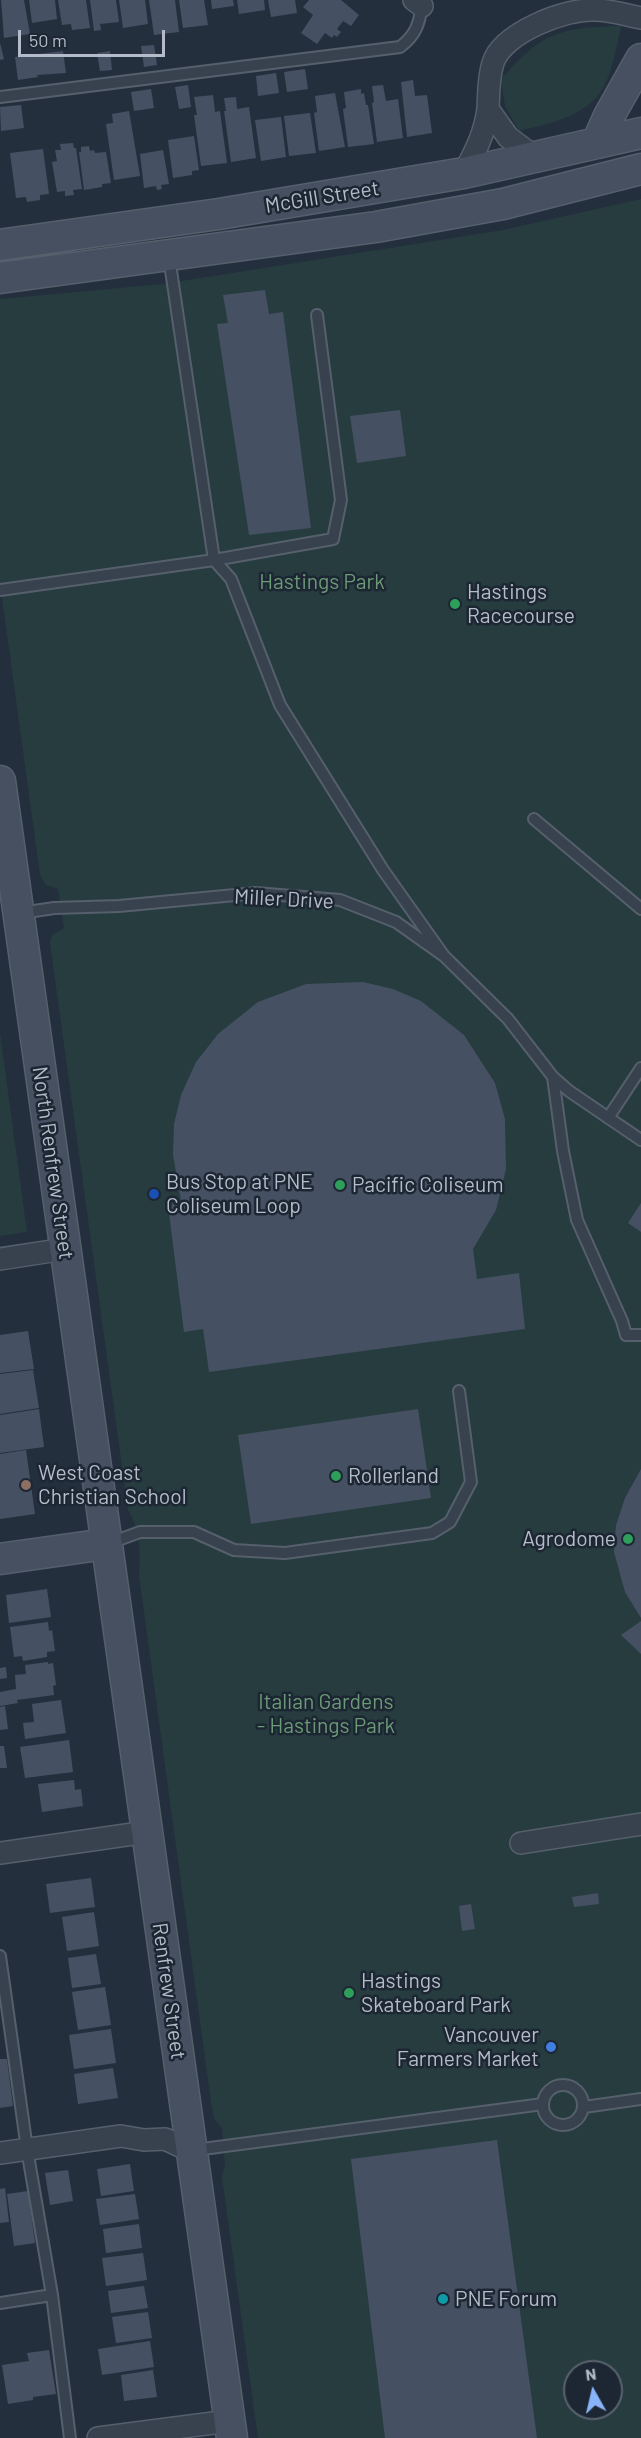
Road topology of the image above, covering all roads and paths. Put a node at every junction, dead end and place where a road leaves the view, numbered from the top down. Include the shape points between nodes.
1 (418, 3) edge
2 (641, 18) edge
3 (641, 59) edge
4 (0, 97) edge
5 (488, 110) junction
6 (641, 133) edge
7 (597, 143) junction
8 (536, 158) junction
9 (641, 169) edge
10 (464, 173) junction
11 (0, 244) edge
12 (169, 256) junction
13 (0, 278) edge
14 (317, 315) dead end
15 (214, 560) junction
16 (0, 590) edge
17 (0, 781) edge
18 (534, 819) dead end
19 (641, 909) edge
20 (9, 915) edge
21 (444, 956) junction
22 (641, 1068) edge
23 (554, 1077) junction
24 (608, 1118) junction
25 (641, 1140) edge
26 (65, 1250) junction
27 (0, 1259) edge
28 (641, 1335) edge
29 (459, 1391) dead end
30 (106, 1544) junction
31 (0, 1559) edge
32 (641, 1824) edge
33 (147, 1832) junction
34 (521, 1843) dead end
35 (0, 1853) edge
36 (0, 1956) edge
37 (4, 2003) edge
38 (641, 2099) edge
39 (543, 2104) junction
40 (584, 2107) junction
41 (27, 2149) junction
42 (192, 2151) junction
43 (0, 2153) edge
44 (52, 2295) junction
45 (0, 2303) edge
46 (230, 2429) edge
47 (70, 2438) edge
48 (98, 2438) edge

1 - 4 lane via 418,29 400,47
2 - 5 street via 595,10 576,11 524,31 494,59 488,82
3 - 7 street
5 - 8 street via 508,138
5 - 10 street via 480,144
6 - 7 street, McGill Street
7 - 8 street, McGill Street
8 - 10 street, McGill Street
9 - 12 street, McGill Street via 492,206 376,227
10 - 11 street, McGill Street via 219,214
12 - 13 street, McGill Street
12 - 15 lane
14 - 15 lane via 341,500 333,539
15 - 16 lane
15 - 21 lane via 231,579 280,705 383,870
17 - 20 street, North Renfrew Street
18 - 19 lane
20 - 21 lane, Miller Drive via 256,893 340,900 396,922
20 - 26 street, North Renfrew Street
21 - 23 lane, Miller Drive via 508,1019
22 - 24 lane
23 - 24 lane, Miller Drive
23 - 28 lane via 577,1220 626,1335
24 - 25 lane, Miller Drive
26 - 27 street
26 - 30 street, North Renfrew Street
29 - 30 lane via 471,1482 450,1522 432,1533 285,1553 234,1550 194,1532 141,1532
30 - 31 street
30 - 33 street, Renfrew Street
32 - 34 street
33 - 35 street
33 - 42 street, Renfrew Street
36 - 37 lane
37 - 41 lane
38 - 40 lane
39 - 40 lane via 549,2119 561,2125 575,2122
39 - 40 lane via 549,2090 566,2085 578,2091
39 - 42 lane
41 - 42 street via 121,2136 165,2139
41 - 43 street
41 - 44 lane
42 - 46 street, Renfrew Street
44 - 45 lane
44 - 47 lane
46 - 48 street

